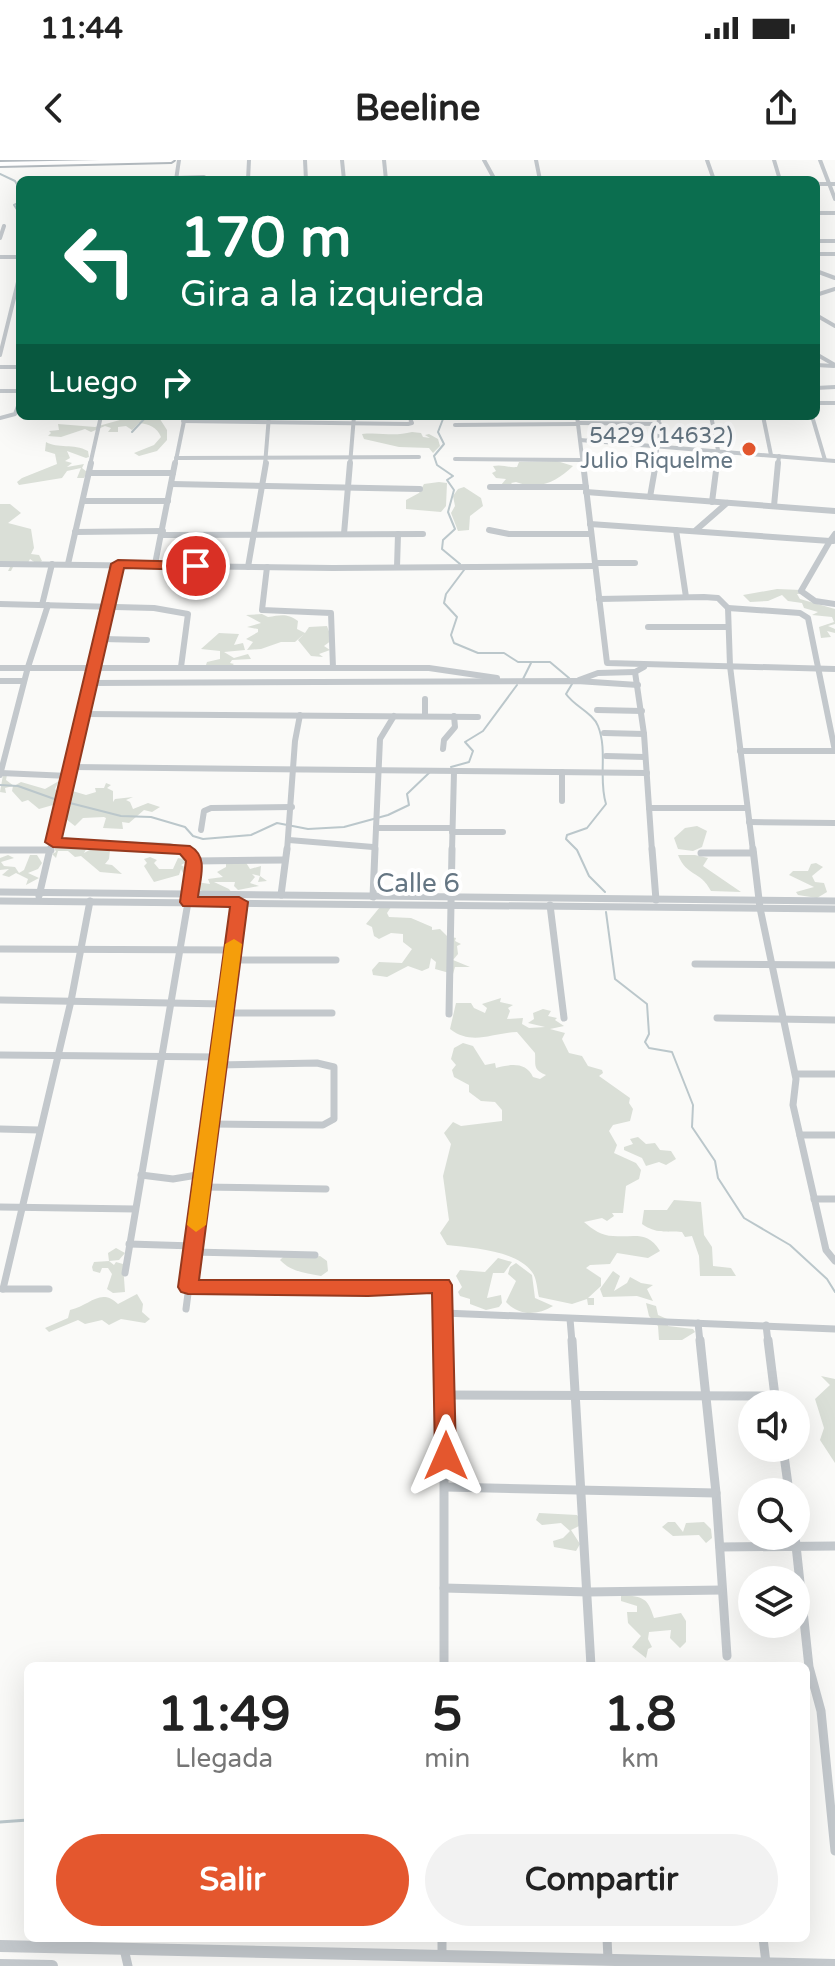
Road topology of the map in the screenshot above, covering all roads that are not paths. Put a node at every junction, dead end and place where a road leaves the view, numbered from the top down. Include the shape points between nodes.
1 (116, 160) edge
2 (142, 160) edge
3 (171, 160) edge
4 (820, 160) edge
5 (51, 161) edge
6 (60, 161) edge
7 (0, 162) edge
8 (832, 184) edge
9 (835, 199) edge
10 (4, 226) dead end
11 (0, 238) edge
12 (16, 297) edge
13 (11, 316) junction
14 (16, 316) edge
15 (0, 355) edge
16 (100, 420) edge
17 (184, 420) edge
18 (268, 420) edge
19 (354, 420) edge
20 (365, 420) edge
21 (411, 420) edge
22 (503, 420) edge
23 (660, 420) edge
24 (712, 420) edge
25 (764, 420) edge
26 (813, 420) edge
27 (578, 421) edge
28 (507, 424) junction
29 (660, 424) junction
30 (455, 425) dead end
31 (580, 440) junction
32 (659, 445) junction
33 (718, 450) junction
34 (771, 455) junction
35 (779, 456) junction
36 (265, 457) junction
37 (352, 457) junction
38 (419, 457) dead end
39 (176, 458) junction
40 (455, 459) dead end
41 (582, 460) junction
42 (825, 460) junction
43 (835, 461) edge
44 (89, 473) junction
45 (173, 473) junction
46 (172, 484) junction
47 (264, 485) junction
48 (490, 487) dead end
49 (350, 488) junction
50 (420, 489) dead end
51 (586, 490) junction
52 (650, 497) junction
53 (83, 501) junction
54 (168, 501) junction
55 (712, 502) junction
56 (727, 503) junction
57 (774, 506) junction
58 (835, 511) edge
59 (590, 524) junction
60 (489, 530) dead end
61 (676, 530) junction
62 (696, 530) junction
63 (75, 532) junction
64 (163, 533) junction
65 (256, 534) junction
66 (344, 534) junction
67 (398, 534) junction
68 (423, 534) dead end
69 (591, 534) junction
70 (835, 534) edge
71 (832, 541) edge
72 (635, 563) dead end
73 (0, 564) edge
74 (52, 564) junction
75 (68, 564) junction
76 (118, 564) junction
77 (155, 564) junction
78 (595, 564) junction
79 (248, 567) junction
80 (267, 567) junction
81 (397, 567) junction
82 (686, 597) junction
83 (599, 599) junction
84 (0, 604) edge
85 (835, 604) edge
86 (45, 605) junction
87 (108, 607) junction
88 (728, 608) junction
89 (648, 627) dead end
90 (727, 627) junction
91 (102, 639) junction
92 (147, 640) dead end
93 (607, 663) junction
94 (645, 666) junction
95 (730, 666) junction
96 (28, 667) junction
97 (95, 667) junction
98 (181, 667) junction
99 (0, 668) edge
100 (333, 668) junction
101 (816, 668) junction
102 (835, 669) edge
103 (635, 672) junction
104 (595, 674) junction
105 (0, 681) edge
106 (24, 681) junction
107 (510, 681) junction
108 (577, 681) junction
109 (92, 683) junction
110 (593, 684) junction
111 (638, 685) junction
112 (425, 699) dead end
113 (597, 710) dead end
114 (642, 711) junction
115 (85, 714) junction
116 (300, 715) junction
117 (394, 716) junction
118 (425, 716) junction
119 (454, 716) junction
120 (478, 717) dead end
121 (604, 733) dead end
122 (644, 734) junction
123 (443, 749) dead end
124 (740, 751) junction
125 (835, 751) edge
126 (606, 756) dead end
127 (645, 757) junction
128 (73, 767) junction
129 (295, 768) junction
130 (379, 770) junction
131 (454, 772) junction
132 (562, 772) junction
133 (647, 773) junction
134 (0, 774) edge
135 (69, 776) junction
136 (562, 801) dead end
137 (292, 807) junction
138 (649, 808) junction
139 (747, 808) junction
140 (376, 821) junction
141 (749, 822) junction
142 (835, 823) edge
143 (201, 830) dead end
144 (452, 830) junction
145 (503, 832) dead end
146 (289, 840) junction
147 (52, 846) junction
148 (373, 847) junction
149 (0, 850) edge
150 (701, 853) dead end
151 (753, 853) junction
152 (285, 860) junction
153 (195, 861) junction
154 (0, 892) edge
155 (92, 893) junction
156 (281, 895) junction
157 (39, 897) junction
158 (189, 898) junction
159 (373, 899) junction
160 (450, 900) junction
161 (0, 901) edge
162 (530, 901) junction
163 (835, 901) edge
164 (90, 902) junction
165 (239, 902) junction
166 (656, 903) junction
167 (759, 904) junction
168 (550, 905) junction
169 (835, 909) edge
170 (0, 949) edge
171 (82, 949) junction
172 (181, 950) junction
173 (232, 955) junction
174 (336, 960) dead end
175 (695, 964) dead end
176 (771, 965) junction
177 (835, 965) edge
178 (0, 1000) edge
179 (71, 1001) junction
180 (172, 1003) junction
181 (225, 1008) junction
182 (332, 1013) dead end
183 (449, 1014) dead end
184 (564, 1018) dead end
185 (717, 1018) dead end
186 (783, 1020) junction
187 (835, 1020) edge
188 (0, 1055) edge
189 (58, 1055) junction
190 (162, 1056) junction
191 (218, 1061) junction
192 (796, 1074) junction
193 (835, 1074) edge
194 (210, 1124) junction
195 (0, 1129) edge
196 (39, 1130) junction
197 (800, 1135) junction
198 (835, 1135) edge
199 (203, 1174) junction
200 (141, 1175) junction
201 (202, 1187) junction
202 (326, 1189) dead end
203 (814, 1199) junction
204 (835, 1199) edge
205 (0, 1207) edge
206 (21, 1207) junction
207 (135, 1209) junction
208 (129, 1244) junction
209 (193, 1249) junction
210 (315, 1255) dead end
211 (835, 1261) edge
212 (125, 1273) dead end
213 (188, 1287) junction
214 (2, 1289) edge
215 (49, 1289) dead end
216 (186, 1309) dead end
217 (444, 1313) junction
218 (570, 1319) junction
219 (698, 1323) junction
220 (766, 1325) junction
221 (835, 1329) edge
222 (775, 1390) edge
223 (445, 1395) junction
224 (577, 1395) junction
225 (704, 1397) junction
226 (738, 1398) edge
227 (446, 1487) junction
228 (582, 1490) junction
229 (716, 1493) junction
230 (810, 1543) edge
231 (738, 1546) edge
232 (835, 1546) edge
233 (720, 1547) junction
234 (797, 1550) edge
235 (444, 1588) junction
236 (722, 1590) junction
237 (588, 1592) junction
238 (727, 1656) dead end
239 (444, 1662) edge
240 (591, 1662) edge
241 (808, 1662) edge
242 (811, 1691) edge
243 (830, 1738) edge
244 (835, 1851) edge
245 (442, 1942) edge
246 (607, 1942) edge
247 (763, 1942) edge
248 (0, 1946) edge
249 (124, 1948) junction
250 (288, 1951) junction
251 (442, 1954) junction
252 (608, 1959) junction
253 (478, 1961) edge
254 (531, 1962) edge
255 (665, 1963) edge
256 (766, 1963) junction
257 (0, 1965) edge
258 (835, 1965) edge
259 (52, 1966) edge
260 (128, 1966) edge
261 (293, 1966) edge

1 - 2 main road
1 - 6 main road
2 - 3 main road
4 - 8 street
5 - 6 main road
5 - 7 main road
8 - 9 street
10 - 11 street
12 - 13 street
13 - 14 street
13 - 15 street
16 - 44 street
17 - 39 street
18 - 36 street
19 - 37 street
20 - 21 street via 408,424
22 - 28 street
23 - 29 street
24 - 33 street
25 - 34 street
26 - 42 street
27 - 28 street
27 - 29 street
27 - 31 street
28 - 30 street
29 - 32 street
31 - 32 street
31 - 41 street
32 - 33 street
32 - 52 street
33 - 34 street
33 - 55 street
34 - 35 street
35 - 42 street
35 - 57 street
36 - 37 street
36 - 39 street
36 - 47 street
37 - 38 street
37 - 49 street
39 - 45 street
40 - 41 street
41 - 51 street
42 - 43 street
44 - 45 street
44 - 53 street
45 - 46 street
46 - 47 street
46 - 54 street
47 - 49 street
47 - 65 street
48 - 51 street
49 - 50 street
49 - 66 street
51 - 52 street
51 - 59 street
52 - 55 street
53 - 54 street
53 - 63 street
54 - 64 street
55 - 56 street
56 - 57 street
56 - 62 street
57 - 58 street
59 - 61 street
59 - 69 street
60 - 69 street
61 - 62 street
61 - 82 street
62 - 71 street
63 - 64 street
63 - 75 street
64 - 65 street
64 - 77 street
65 - 66 street
65 - 79 street
66 - 67 street
67 - 68 street
67 - 81 street
69 - 78 street
70 - 71 street
71 - 85 street via 801,591 815,601
72 - 78 street
73 - 74 street
74 - 75 street
74 - 86 street
75 - 76 street
76 - 77 street
76 - 87 street
77 - 79 street
78 - 81 street
78 - 83 street
79 - 80 street
80 - 81 street
80 - 100 street via 262,610 331,613
82 - 83 street
82 - 88 street via 718,598
83 - 93 street
84 - 86 street
86 - 87 street
86 - 96 street
87 - 91 street
87 - 98 street via 188,614
88 - 90 street
88 - 101 street via 804,615
89 - 90 street
90 - 95 street
91 - 92 street
91 - 97 street
93 - 94 street
93 - 104 street
94 - 95 street
94 - 103 street
95 - 101 street
95 - 124 street
96 - 97 street
96 - 99 street
96 - 106 street
97 - 98 street
97 - 109 street
98 - 100 street
100 - 107 street via 429,668
101 - 102 street
101 - 125 street
103 - 104 street
103 - 111 street
104 - 108 street
104 - 110 street
105 - 106 street
106 - 134 street
107 - 108 street
107 - 109 street
108 - 110 street
109 - 115 street
110 - 111 street
111 - 114 street
112 - 118 street
113 - 114 street
114 - 122 street
115 - 116 street
115 - 128 street
116 - 117 street
116 - 129 street
117 - 118 street
117 - 130 street via 380,739
118 - 119 street
119 - 120 street
119 - 123 street via 456,724
121 - 122 street
122 - 127 street
124 - 125 street
124 - 139 street
126 - 127 street
127 - 133 street
128 - 129 street
128 - 135 street
129 - 130 street
129 - 137 street
130 - 131 street
130 - 140 street
131 - 132 street
131 - 144 street
132 - 133 street
132 - 136 street
133 - 138 street
134 - 135 street
135 - 147 street
137 - 143 street via 211,808 204,811
137 - 146 street
138 - 139 street
138 - 166 street
139 - 141 street
140 - 144 street
140 - 148 street
141 - 142 street
141 - 151 street
144 - 145 street
144 - 160 street
146 - 148 street
146 - 152 street
147 - 149 street
147 - 153 street via 169,846 190,852
147 - 157 street
148 - 159 street
150 - 151 street
151 - 167 street
152 - 153 street
152 - 156 street
153 - 158 street
154 - 157 street, Calle 6
155 - 157 street, Calle 6
155 - 158 street, Calle 6
155 - 164 street
156 - 158 street, Calle 6
156 - 159 street, Calle 6
157 - 161 street, Calle 6
157 - 164 street, Calle 6
158 - 164 street, Calle 6
158 - 165 street, Calle 6
158 - 172 street
159 - 160 street, Calle 6
159 - 165 street, Calle 6
160 - 162 street, Calle 6
160 - 183 street
162 - 166 street, Calle 6
162 - 168 street, Calle 6
163 - 167 street, Calle 6
164 - 171 street
165 - 173 street
166 - 167 street, Calle 6
166 - 168 street, Calle 6
167 - 169 street, Calle 6
167 - 176 street
168 - 184 street
170 - 171 street
171 - 172 street
171 - 179 street
172 - 173 street
172 - 180 street
173 - 174 street
173 - 181 street
175 - 176 street
176 - 177 street
176 - 186 street
178 - 179 street
179 - 180 street
179 - 189 street
180 - 181 street
180 - 190 street
181 - 182 street
181 - 191 street
185 - 186 street
186 - 187 street
186 - 192 street
188 - 189 street
189 - 190 street
189 - 196 street
190 - 191 street
190 - 200 street
191 - 194 street
191 - 194 street via 334,1067 334,1119 323,1125
192 - 193 street
192 - 197 street via 793,1105
194 - 199 street
195 - 196 street
196 - 206 street
197 - 198 street
197 - 203 street
199 - 200 street via 173,1179
199 - 201 street
200 - 207 street
201 - 202 street
201 - 209 street
203 - 204 street
203 - 211 street via 826,1250
205 - 206 street
206 - 207 street
206 - 214 street
207 - 208 street
208 - 209 street
208 - 212 street
209 - 210 street
209 - 213 street
213 - 216 street
213 - 217 street via 435,1283 442,1285
214 - 215 street
217 - 218 street
217 - 223 street
218 - 219 street
218 - 224 street
219 - 220 street
219 - 225 street
220 - 221 street
220 - 222 street
223 - 224 street
223 - 227 street
224 - 225 street
224 - 228 street
225 - 226 street
225 - 229 street
227 - 228 street
227 - 235 street
228 - 229 street
228 - 237 street
229 - 233 street
230 - 232 street
231 - 233 street
233 - 236 street
234 - 241 street
235 - 237 street
235 - 239 street
236 - 237 street
236 - 238 street
237 - 240 street
242 - 243 street
243 - 244 street
245 - 251 street
246 - 252 street
247 - 256 street
248 - 249 street
249 - 250 street
249 - 260 street
250 - 251 street
250 - 261 street
251 - 253 street
252 - 254 street
252 - 255 street
253 - 254 street
255 - 256 street
256 - 258 street
257 - 259 street

